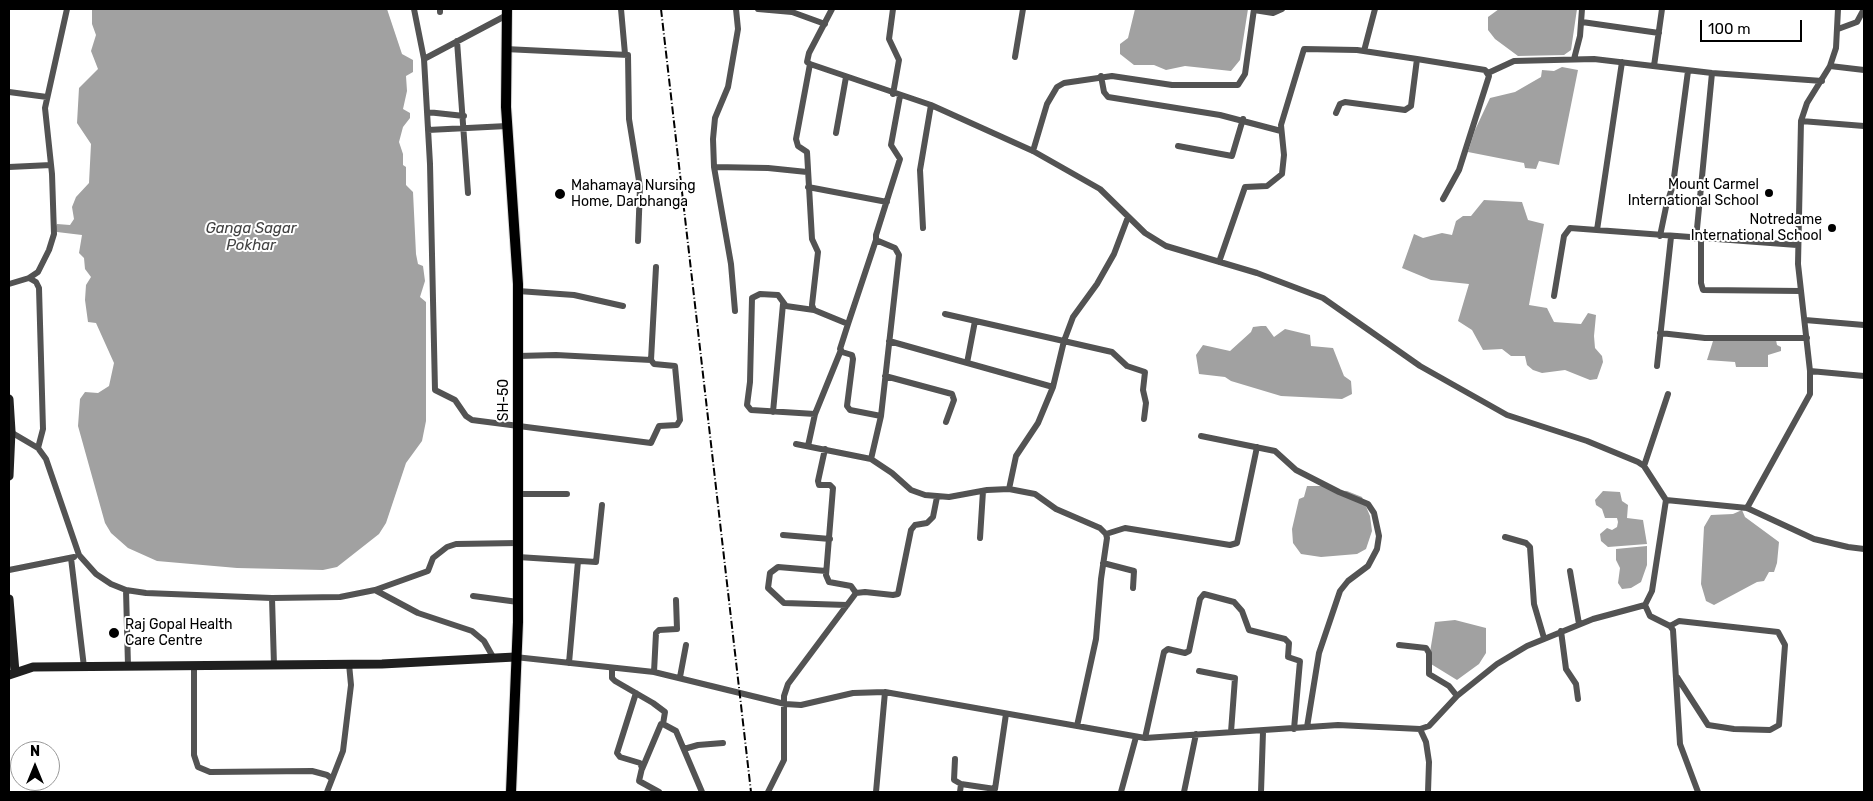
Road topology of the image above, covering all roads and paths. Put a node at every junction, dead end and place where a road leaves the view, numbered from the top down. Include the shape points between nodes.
1 (67, 9) edge
2 (414, 9) edge
3 (622, 9) edge
4 (736, 9) edge
5 (758, 9) edge
6 (832, 9) edge
7 (893, 9) edge
8 (1023, 9) edge
9 (1254, 9) edge
10 (1282, 9) edge
11 (1375, 9) edge
12 (1582, 9) edge
13 (1662, 9) edge
14 (1838, 9) edge
15 (1864, 9) edge
16 (507, 12) edge
17 (1582, 22) junction
18 (825, 24) junction
19 (1838, 29) junction
20 (1659, 33) junction
21 (457, 41) junction
22 (506, 49) junction
23 (1364, 50) junction
24 (625, 54) junction
25 (1015, 57) dead end
26 (424, 58) junction
27 (1417, 59) junction
28 (1574, 59) junction
29 (1622, 62) junction
30 (810, 64) junction
31 (1654, 66) junction
32 (1830, 66) junction
33 (1864, 70) edge
34 (1688, 71) junction
35 (1488, 73) junction
36 (1712, 73) junction
37 (1102, 76) junction
38 (846, 77) junction
39 (1822, 81) junction
40 (9, 92) edge
41 (896, 95) junction
42 (48, 97) junction
43 (931, 105) junction
44 (427, 112) junction
45 (1336, 113) dead end
46 (464, 116) junction
47 (1243, 120) junction
48 (1801, 121) junction
49 (508, 126) junction
50 (1864, 126) edge
51 (465, 128) junction
52 (428, 130) junction
53 (1282, 131) junction
54 (836, 133) dead end
55 (1178, 146) dead end
56 (1033, 151) junction
57 (51, 165) junction
58 (9, 167) edge
59 (714, 167) junction
60 (807, 172) junction
61 (808, 187) junction
62 (468, 192) dead end
63 (1443, 199) dead end
64 (887, 202) junction
65 (1128, 217) junction
66 (923, 228) dead end
67 (1597, 230) junction
68 (1660, 236) junction
69 (1671, 237) junction
70 (1699, 239) junction
71 (876, 240) junction
72 (638, 241) dead end
73 (1797, 244) junction
74 (1219, 262) junction
75 (656, 267) dead end
76 (29, 278) junction
77 (9, 284) edge
78 (518, 291) junction
79 (1800, 291) junction
80 (1554, 296) dead end
81 (783, 304) junction
82 (623, 306) dead end
83 (814, 310) junction
84 (735, 311) dead end
85 (945, 314) dead end
86 (1805, 320) junction
87 (975, 321) junction
88 (848, 324) junction
89 (1864, 325) edge
90 (1660, 333) junction
91 (1807, 338) junction
92 (890, 341) junction
93 (1064, 341) junction
94 (841, 350) junction
95 (518, 356) junction
96 (651, 360) junction
97 (967, 363) junction
98 (1656, 366) dead end
99 (1810, 371) junction
100 (885, 376) junction
101 (1864, 376) edge
102 (1053, 387) junction
103 (1668, 394) dead end
104 (9, 399) edge
105 (773, 412) junction
106 (816, 414) junction
107 (881, 416) junction
108 (1144, 419) dead end
109 (946, 422) dead end
110 (10, 427) edge
111 (518, 427) junction
112 (1201, 436) dead end
113 (796, 444) dead end
114 (808, 446) junction
115 (1257, 447) junction
116 (38, 448) junction
117 (825, 449) junction
118 (871, 460) junction
119 (1644, 466) junction
120 (9, 476) edge
121 (1009, 489) junction
122 (983, 490) junction
123 (518, 494) junction
124 (567, 494) dead end
125 (937, 497) junction
126 (1666, 500) junction
127 (602, 505) dead end
128 (1747, 508) junction
129 (1106, 534) junction
130 (783, 535) dead end
131 (1505, 537) dead end
132 (980, 538) dead end
133 (830, 540) junction
134 (518, 543) junction
135 (1864, 549) edge
136 (79, 555) junction
137 (518, 557) junction
138 (71, 558) junction
139 (578, 561) junction
140 (1103, 562) junction
141 (9, 570) edge
142 (826, 571) junction
143 (1570, 571) dead end
144 (1133, 588) dead end
145 (126, 590) junction
146 (375, 590) junction
147 (856, 593) junction
148 (473, 596) dead end
149 (272, 598) junction
150 (9, 599) edge
151 (676, 600) dead end
152 (518, 602) junction
153 (847, 605) junction
154 (1644, 605) junction
155 (1579, 624) junction
156 (1670, 626) junction
157 (1561, 631) junction
158 (1544, 638) junction
159 (686, 645) dead end
160 (1399, 645) dead end
161 (492, 657) junction
162 (515, 657) junction
163 (569, 663) junction
164 (349, 664) junction
165 (274, 665) junction
166 (84, 666) junction
167 (128, 666) junction
168 (194, 666) junction
169 (612, 668) junction
170 (1199, 671) dead end
171 (654, 672) junction
172 (12, 673) edge
173 (680, 677) junction
174 (1677, 677) junction
175 (884, 692) junction
176 (636, 693) junction
177 (1457, 696) junction
178 (1578, 698) dead end
179 (785, 704) junction
180 (1006, 714) junction
181 (661, 724) dead end
182 (1077, 726) junction
183 (1307, 727) junction
184 (1294, 729) junction
185 (1420, 729) junction
186 (1231, 732) junction
187 (1263, 732) junction
188 (1196, 734) junction
189 (1136, 737) junction
190 (1145, 738) junction
191 (723, 743) dead end
192 (684, 749) junction
193 (955, 759) dead end
194 (642, 770) junction
195 (331, 778) junction
196 (961, 784) junction
197 (995, 791) edge
198 (327, 792) edge
199 (511, 792) edge
200 (659, 792) edge
201 (702, 792) edge
202 (768, 792) edge
203 (876, 792) edge
204 (960, 792) edge
205 (1121, 792) edge
206 (1184, 792) edge
207 (1261, 792) edge
208 (1428, 792) edge
209 (1698, 792) edge

1 - 42 street
2 - 26 street
3 - 24 street
4 - 59 street via 738,29 728,87 715,118
5 - 18 street via 792,12
6 - 18 street
7 - 41 street via 889,39 899,60
8 - 25 street
9 - 10 street via 1273,12
9 - 37 street via 1245,74 1238,85 1172,85
11 - 23 street
12 - 17 street
13 - 20 street
14 - 19 street
15 - 19 street via 1857,22
16 - 21 street
16 - 22 main road, SH-50
17 - 20 street
17 - 28 street
18 - 30 street via 809,53 807,62
19 - 32 street
20 - 31 street
21 - 26 street
21 - 46 street
22 - 24 street
22 - 49 main road, SH-50
23 - 27 street
23 - 53 street via 1304,49 1281,125
24 - 72 street via 630,62 628,119 640,187
26 - 44 street
27 - 35 street
27 - 45 street via 1411,106 1408,108 1345,102 1340,104
28 - 29 street
28 - 35 street via 1514,61
29 - 31 street
29 - 67 street
30 - 38 street
30 - 60 street via 796,139 798,146 807,152
31 - 34 street
32 - 33 street
32 - 39 street
34 - 36 street
34 - 68 street via 1673,185
35 - 63 street via 1489,81 1459,170
36 - 39 street
36 - 70 street
37 - 47 street via 1108,97
37 - 56 street via 1057,87 1043,115
38 - 41 street
38 - 54 street
39 - 48 street via 1807,103
40 - 42 street
41 - 43 street
41 - 64 street via 891,145 900,159
42 - 57 street via 45,121
43 - 56 street
43 - 66 street via 920,170
44 - 46 street
44 - 52 street
46 - 51 street
47 - 53 street
47 - 55 street via 1232,156
48 - 50 street
48 - 73 street
49 - 51 street
49 - 78 main road, SH-50
51 - 52 street
51 - 62 street
52 - 111 street via 433,388 455,400 472,420
53 - 74 street via 1282,174 1267,186 1245,187
56 - 65 street via 1100,189
57 - 58 street
57 - 76 street via 54,234 44,264
59 - 60 street
59 - 84 street
60 - 61 street
61 - 64 street
61 - 83 street via 812,239 818,252 812,297
64 - 71 street
65 - 74 street via 1161,243
65 - 93 street via 1114,254 1076,312
67 - 68 street
67 - 80 street via 1574,228 1566,231
68 - 69 street
69 - 70 street
69 - 90 street
70 - 73 street
70 - 79 street via 1703,290
71 - 88 street
71 - 92 street via 895,248 899,255
73 - 79 street
74 - 119 street via 1289,283 1323,298 1420,366 1507,415 1596,444
75 - 96 street
76 - 77 street
76 - 116 street via 39,288 43,429
78 - 82 street via 574,295
78 - 95 main road, SH-50
79 - 86 street
81 - 83 street
81 - 105 street
81 - 105 street via 778,295 760,294 752,298 747,407
83 - 88 street
85 - 87 street
86 - 89 street
86 - 91 street
87 - 93 street
87 - 97 street
88 - 94 street
90 - 91 street via 1705,338
90 - 98 street
91 - 99 street
92 - 97 street
92 - 100 street
93 - 102 street
93 - 108 street via 1112,352 1127,366 1145,372
94 - 106 street
94 - 107 street via 854,359 848,408
95 - 96 street
95 - 111 main road, SH-50
96 - 111 street via 654,364 675,366 680,420 677,424 659,426 651,443
97 - 102 street
99 - 101 street
99 - 128 street via 1810,394
100 - 107 street
100 - 109 street via 954,396
102 - 121 street via 1038,423 1016,456
103 - 119 street
104 - 110 street
105 - 106 street
106 - 114 street
107 - 118 street
110 - 116 street
110 - 120 street
111 - 123 main road, SH-50
112 - 115 street
113 - 114 street
114 - 117 street
115 - 129 street via 1237,543 1230,545 1125,528
115 - 183 street via 1274,451 1305,476 1368,504 1378,523 1374,558 1343,585 1324,636
116 - 136 street via 52,472
117 - 118 street
117 - 133 street via 818,481 832,486
118 - 125 street via 911,490
119 - 126 street
121 - 122 street
121 - 129 street via 1035,494 1056,509 1100,528
122 - 125 street
122 - 132 street
123 - 124 street
123 - 134 main road, SH-50
125 - 147 street via 933,517 927,523 915,524 911,530 898,594
126 - 128 street
126 - 154 street via 1652,591
127 - 139 street via 597,560
128 - 135 street via 1814,538
129 - 140 street
130 - 133 street
131 - 158 street via 1530,547 1534,604
133 - 142 street
134 - 137 main road, SH-50
134 - 146 street via 456,544 433,558 428,571
136 - 138 street
136 - 145 street via 96,574
137 - 139 street
137 - 152 main road, SH-50
138 - 141 street
138 - 166 street
139 - 163 street
140 - 144 street via 1134,571
140 - 182 street via 1096,639
142 - 147 street via 829,582 851,586
142 - 153 street via 778,567 770,573 768,588 784,603
143 - 155 street
145 - 149 street
145 - 167 street
146 - 149 street via 340,597
146 - 161 street via 418,613 472,631 484,641
147 - 153 street
148 - 152 street
149 - 165 street
150 - 172 street
151 - 171 street via 677,629 656,632
152 - 162 main road, SH-50
153 - 179 street via 790,680 785,690
154 - 155 street
154 - 156 street via 1650,616
155 - 157 street
156 - 174 street via 1674,635
156 - 174 street via 1679,622 1778,632 1785,645 1779,725 1770,730 1708,725
157 - 158 street
157 - 178 street via 1566,669 1576,684
158 - 177 street via 1497,664
159 - 173 street
160 - 177 street via 1426,648 1429,652 1429,674 1449,686
161 - 162 street
161 - 164 street
162 - 163 street
162 - 199 main road, SH-50
163 - 169 street
164 - 165 street
164 - 195 street via 351,685 343,751
165 - 168 street
166 - 167 street
166 - 172 street via 33,667
167 - 168 street
168 - 195 street via 194,755 198,767 210,772 312,771
169 - 171 street
169 - 176 street via 612,678
170 - 186 street via 1235,678
171 - 173 street
173 - 179 street
174 - 209 street via 1680,744
175 - 179 street via 853,693 801,705
175 - 180 street
175 - 203 street
176 - 192 street via 665,712 663,724 676,731
176 - 194 street via 617,753 640,763
177 - 185 street via 1429,726
179 - 202 street via 784,760
180 - 182 street
180 - 197 street
181 - 194 street
182 - 189 street
183 - 184 street
183 - 185 street
184 - 187 street
184 - 190 street via 1300,661 1288,657 1289,643 1249,630 1242,611 1234,602 1204,594 1200,599 1189,650 1185,653 1168,649 1164,652
185 - 208 street via 1429,762
186 - 187 street
186 - 188 street
187 - 207 street
188 - 190 street
188 - 206 street
189 - 190 street
189 - 205 street
191 - 192 street
192 - 201 street
193 - 196 street via 954,780
194 - 200 street via 638,779 640,783
195 - 198 street
196 - 197 street
196 - 204 street

